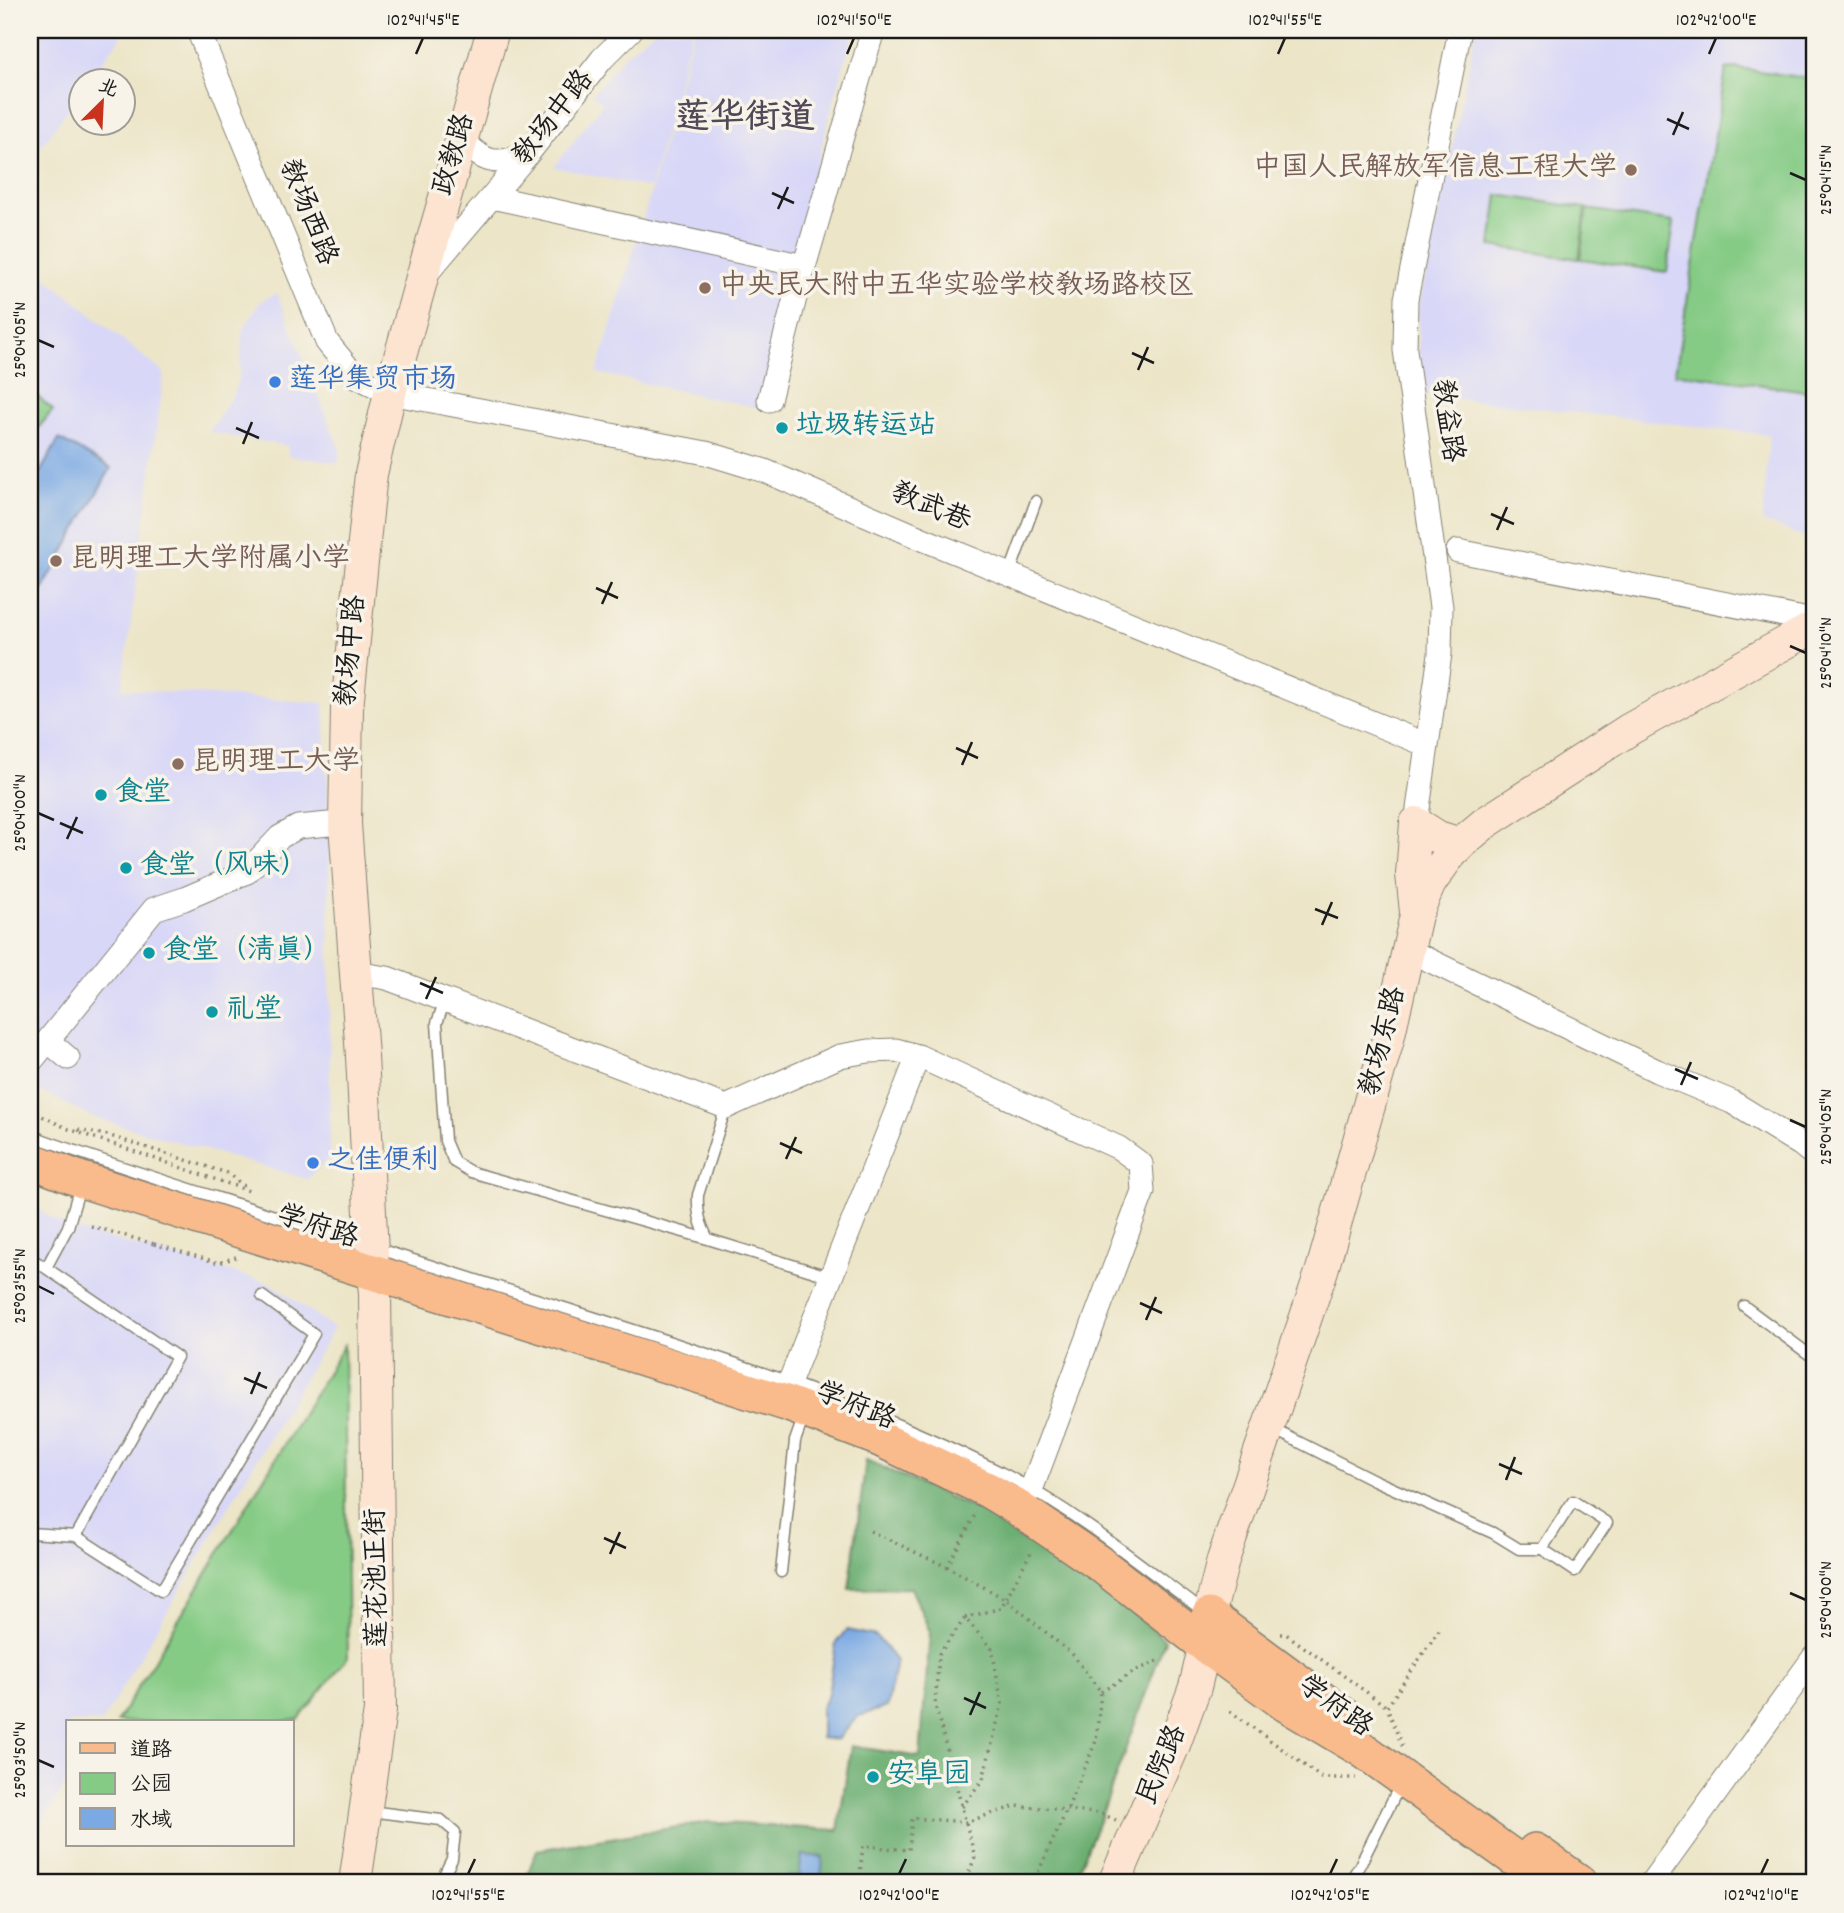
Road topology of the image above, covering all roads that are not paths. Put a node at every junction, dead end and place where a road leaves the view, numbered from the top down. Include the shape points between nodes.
1 (198, 30) edge
2 (493, 30) edge
3 (631, 30) edge
4 (873, 30) edge
5 (1460, 30) edge
6 (461, 138) junction
7 (527, 155) junction
8 (492, 197) junction
9 (804, 266) junction
10 (421, 281) junction
11 (390, 393) junction
12 (769, 400) dead end
13 (1036, 501) dead end
14 (1458, 551) dead end
15 (1009, 575) junction
16 (1814, 621) edge
17 (1814, 626) edge
18 (1427, 745) junction
19 (1416, 823) junction
20 (337, 824) junction
21 (1460, 844) junction
22 (1416, 915) junction
23 (1408, 950) junction
24 (355, 973) junction
25 (446, 1000) junction
26 (48, 1041) junction
27 (918, 1056) junction
28 (68, 1058) dead end
29 (30, 1059) edge
30 (726, 1107) junction
31 (30, 1135) edge
32 (1814, 1155) edge
33 (30, 1160) edge
34 (82, 1180) junction
35 (708, 1239) junction
36 (30, 1258) edge
37 (372, 1259) junction
38 (46, 1268) junction
39 (831, 1277) junction
40 (262, 1296) dead end
41 (1744, 1306) dead end
42 (1814, 1358) edge
43 (798, 1396) junction
44 (1269, 1426) junction
45 (1031, 1490) junction
46 (30, 1533) edge
47 (76, 1536) junction
48 (1542, 1549) junction
49 (781, 1572) dead end
50 (1207, 1630) junction
51 (1814, 1657) edge
52 (1406, 1770) junction
53 (367, 1811) junction
54 (355, 1883) edge
55 (442, 1883) edge
56 (1114, 1883) edge
57 (1349, 1883) edge
58 (1549, 1883) edge
59 (1580, 1883) edge
60 (1651, 1883) edge

1 - 11 street, 教场西路 via 327,342 354,374
2 - 6 main road, 政教路
3 - 7 street, 教场中路 via 602,59
4 - 9 street
5 - 18 street, 教益路 via 1406,299 1405,350 1441,607 1440,654
6 - 7 street via 488,161
6 - 10 main road, 政教路
7 - 8 street, 教场中路
8 - 9 street
8 - 10 street, 教场中路
9 - 12 street
10 - 11 main road, 教场中路
11 - 15 street, 教武巷 via 706,453 765,471
11 - 20 main road, 教场中路 via 371,474
13 - 15 lane
14 - 16 street
15 - 18 street, 教武巷
17 - 21 main road, 教场东路 via 1630,729
18 - 19 street, 教益路
19 - 21 main road
19 - 22 main road via 1412,874
20 - 24 main road, 教场中路
20 - 26 street via 298,827 280,837 247,872 154,909
21 - 22 main road, 教场东路 via 1430,883
22 - 23 main road, 教场东路
23 - 32 street via 1657,1071 1732,1102
23 - 44 main road, 教场东路 via 1388,1039 1322,1270
24 - 25 street via 387,978
24 - 37 main road, 教场中路
25 - 30 street
25 - 35 lane via 437,1023 445,1142 454,1163 471,1172
26 - 28 street
26 - 29 street
27 - 30 street via 896,1050 840,1056
27 - 39 street
27 - 45 street via 1119,1148 1141,1164 1143,1191
30 - 35 lane via 698,1195 697,1210
31 - 37 lane, 学府路
33 - 34 main road, 学府路
34 - 37 main road, 学府路
34 - 38 lane via 68,1227
35 - 39 lane
36 - 38 lane
37 - 43 main road, 学府路 via 715,1380
37 - 53 main road, 莲花池正街 via 380,1710
38 - 47 lane via 177,1357
39 - 43 street
40 - 47 lane via 314,1334 161,1591
41 - 42 lane
43 - 45 lane, 学府路 via 893,1422
43 - 49 lane
43 - 50 main road, 学府路 via 988,1490
44 - 48 lane via 1519,1549
44 - 50 main road, 教场东路 via 1223,1560
45 - 50 lane, 学府路 via 1107,1539
46 - 47 lane
48 - 48 lane via 1573,1501 1607,1523 1575,1571
50 - 52 main road, 学府路 via 1286,1704 1363,1751
50 - 56 main road, 民院路 via 1195,1687 1174,1745
51 - 60 street
52 - 57 lane
52 - 58 main road, 学府路
52 - 59 main road, 学府路
53 - 54 main road, 莲花池正街
53 - 55 lane via 441,1820 455,1832 452,1860

